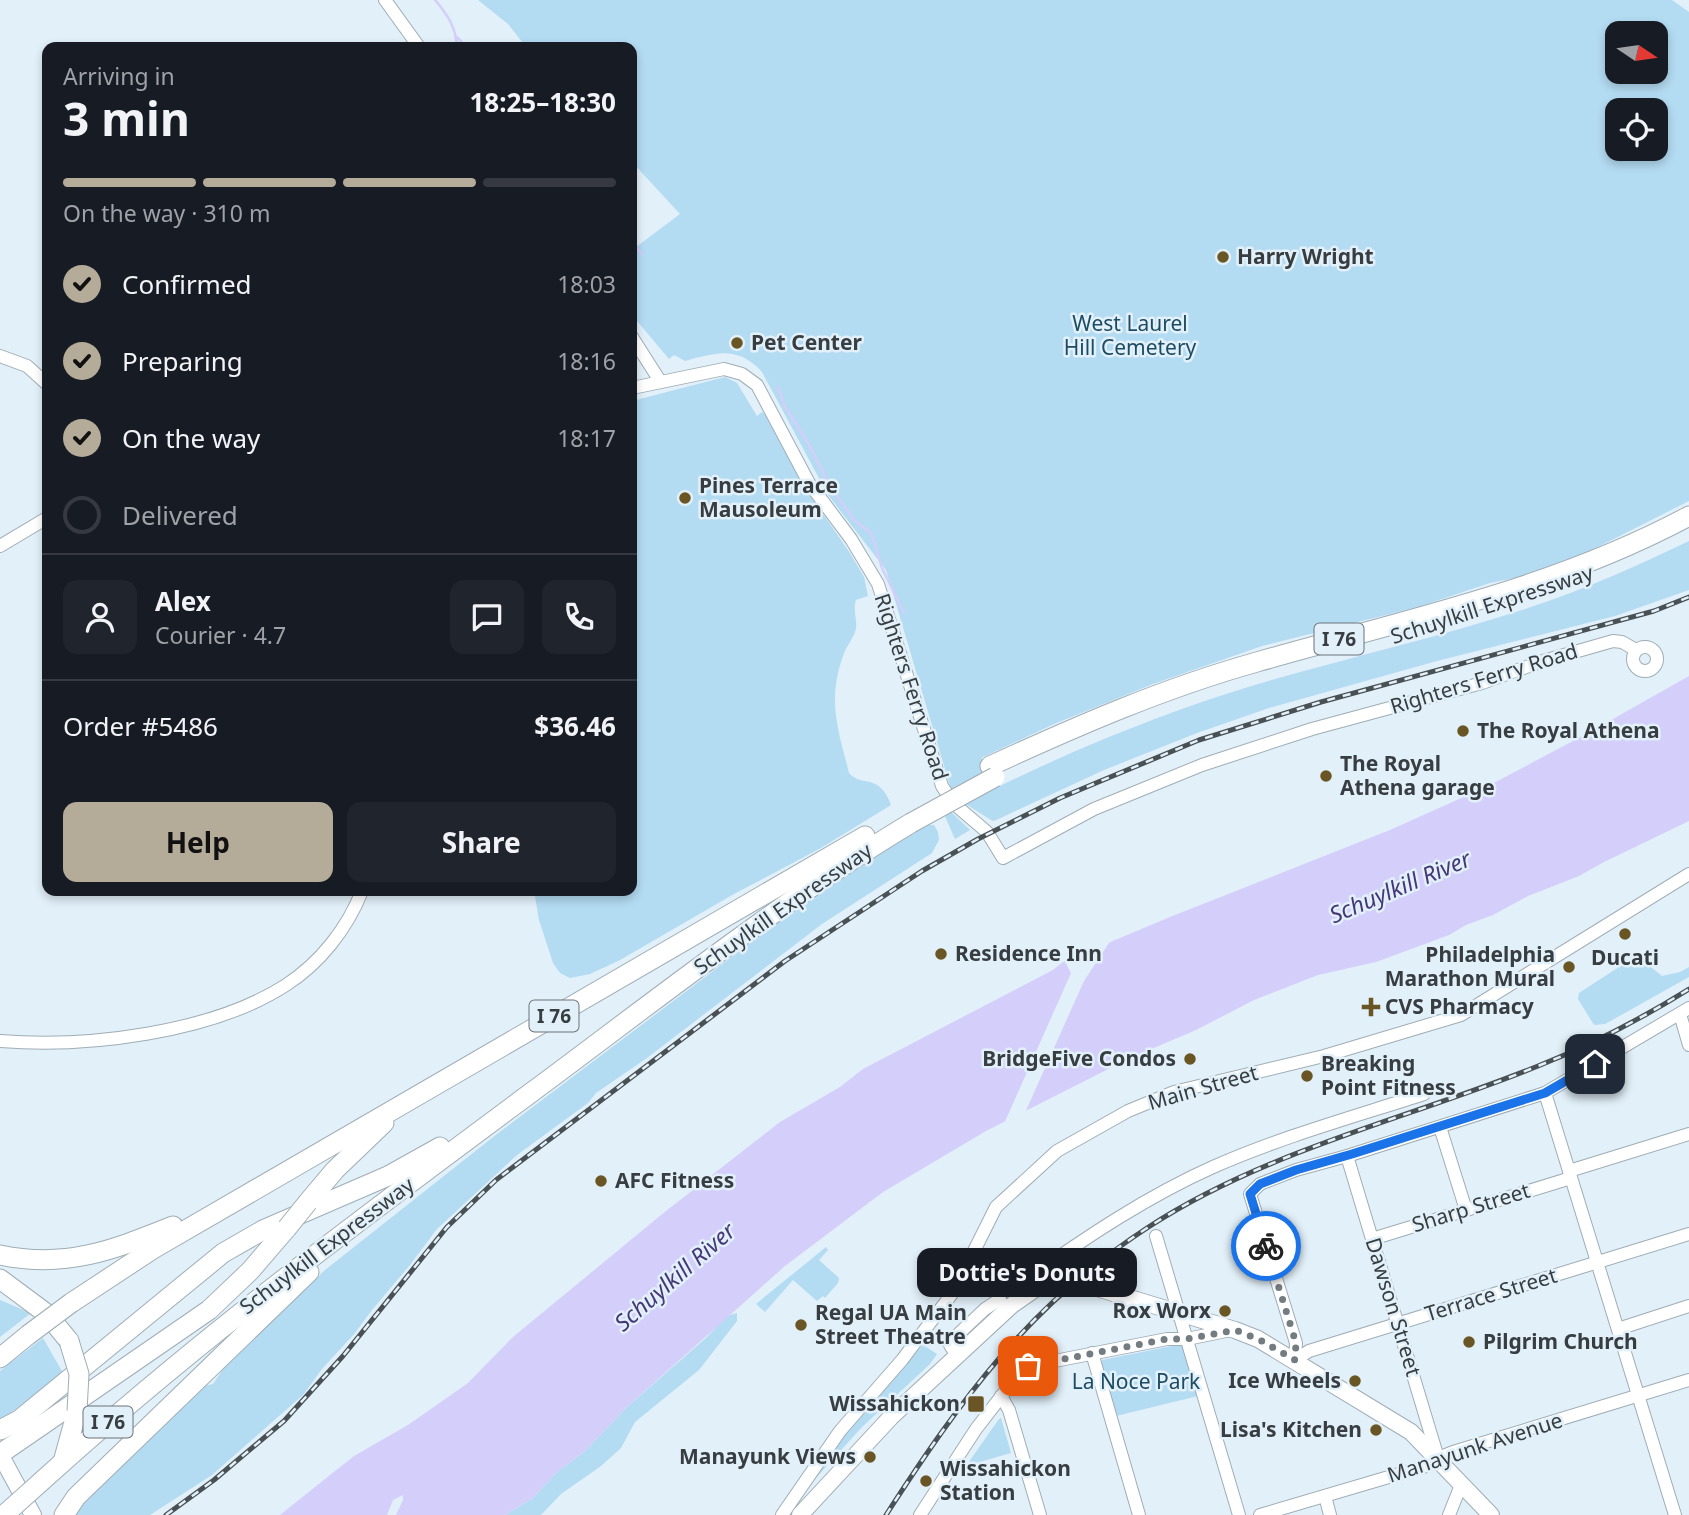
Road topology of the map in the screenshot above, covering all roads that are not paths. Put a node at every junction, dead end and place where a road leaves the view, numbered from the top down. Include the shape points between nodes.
1 (384, 0) edge
2 (415, 42) edge
3 (637, 345) edge
4 (0, 356) edge
5 (42, 380) edge
6 (660, 381) junction
7 (637, 387) edge
8 (1689, 516) edge
9 (42, 520) edge
10 (1689, 530) edge
11 (0, 546) edge
12 (1636, 650) dead end
13 (993, 771) junction
14 (908, 818) junction
15 (1689, 874) edge
16 (360, 896) edge
17 (1684, 1011) edge
18 (0, 1041) edge
19 (1689, 1045) edge
20 (533, 1091) junction
21 (1545, 1093) junction
22 (1424, 1094) dead end
23 (408, 1101) junction
24 (1440, 1127) junction
25 (1689, 1134) edge
26 (1347, 1156) junction
27 (1570, 1174) junction
28 (401, 1189) junction
29 (242, 1197) junction
30 (1466, 1210) junction
31 (1689, 1234) edge
32 (1156, 1236) dead end
33 (1372, 1239) junction
34 (0, 1255) edge
35 (1597, 1262) junction
36 (1030, 1277) tunnel mouth
37 (0, 1279) edge
38 (1000, 1299) tunnel mouth
39 (1689, 1306) edge
40 (1179, 1313) junction
41 (1398, 1324) junction
42 (1618, 1329) junction
43 (1235, 1330) junction
44 (1187, 1339) junction
45 (1092, 1353) junction
46 (957, 1356) junction
47 (0, 1357) edge
48 (1295, 1360) junction
49 (1689, 1380) edge
50 (1001, 1396) junction
51 (1639, 1396) junction
52 (0, 1430) edge
53 (2, 1458) edge
54 (1438, 1458) junction
55 (62, 1462) junction
56 (1461, 1485) junction
57 (1325, 1496) junction
58 (4, 1515) edge
59 (33, 1515) edge
60 (64, 1515) edge
61 (782, 1515) edge
62 (800, 1515) edge
63 (920, 1515) edge
64 (1040, 1515) edge
65 (1139, 1515) edge
66 (1239, 1515) edge
67 (1260, 1515) edge
68 (1330, 1515) edge
69 (1449, 1515) edge
70 (1491, 1515) edge
71 (1675, 1515) edge

1 - 2 street
3 - 6 street
4 - 5 street via 27,366
6 - 7 street
6 - 12 street, Righters Ferry Road via 729,369 757,385 809,484 878,584 942,786 953,803 988,832 1003,858 1094,809 1226,757 1612,641
8 - 13 highway, Schuylkill Expressway / I 76 via 1542,580 1161,693 1065,732
9 - 11 street
10 - 13 highway, Schuylkill Expressway / I 76 via 1602,570 1508,605 1160,705
13 - 14 highway, Schuylkill Expressway / I 76
14 - 20 highway, Schuylkill Expressway / I 76
14 - 23 highway, Schuylkill Expressway / I 76
15 - 61 street, Main Street via 1461,1015 1324,1056 1168,1094 1057,1152 996,1207 954,1291 840,1431
16 - 18 street via 322,954 286,985 254,1003 194,1023 130,1036 68,1042
17 - 19 street
17 - 21 street
20 - 28 highway, Schuylkill Expressway / I 76
20 - 52 highway via 388,1176 243,1240 19,1420
21 - 24 street
21 - 27 street
22 - 36 street via 1213,1167 1136,1207
23 - 29 highway, Schuylkill Expressway / I 76
23 - 53 highway, bridge via 335,1170 250,1271 209,1310
24 - 26 street
24 - 30 street
25 - 27 street, Sharp Street
26 - 33 street, Dawson Street
26 - 48 street via 1271,1179 1250,1194 1296,1343
27 - 30 street, Sharp Street
27 - 35 street
28 - 55 highway, Schuylkill Expressway / I 76 via 223,1325
28 - 60 highway via 76,1497
29 - 34 highway via 94,1256 44,1261
29 - 47 highway, Schuylkill Expressway / I 76, bridge via 71,1303
30 - 33 street, Sharp Street
31 - 35 street, Terrace Street
32 - 40 street
33 - 41 street, Dawson Street
35 - 41 street, Terrace Street
35 - 42 street
37 - 55 highway, bridge via 47,1314 69,1341 79,1374 77,1411
38 - 46 street via 952,1340
39 - 42 street
40 - 43 main road
40 - 44 street
40 - 46 main road, bridge via 1087,1285 1042,1286 1022,1297
41 - 48 street, Terrace Street via 1309,1351
41 - 54 street, Dawson Street
42 - 51 street
43 - 44 street
43 - 48 main road
44 - 45 street
44 - 66 street
45 - 50 street via 1024,1367
45 - 65 street
46 - 62 main road via 891,1417
48 - 54 main road via 1399,1423
49 - 51 street, Manayunk Avenue
50 - 63 street
50 - 64 street
51 - 54 street, Manayunk Avenue
51 - 71 street
53 - 59 main road
54 - 56 main road
54 - 57 street, Manayunk Avenue via 1426,1466
55 - 58 highway, Schuylkill Expressway / I 76, bridge
56 - 69 street
56 - 70 main road
57 - 67 street, Manayunk Avenue
57 - 68 street

